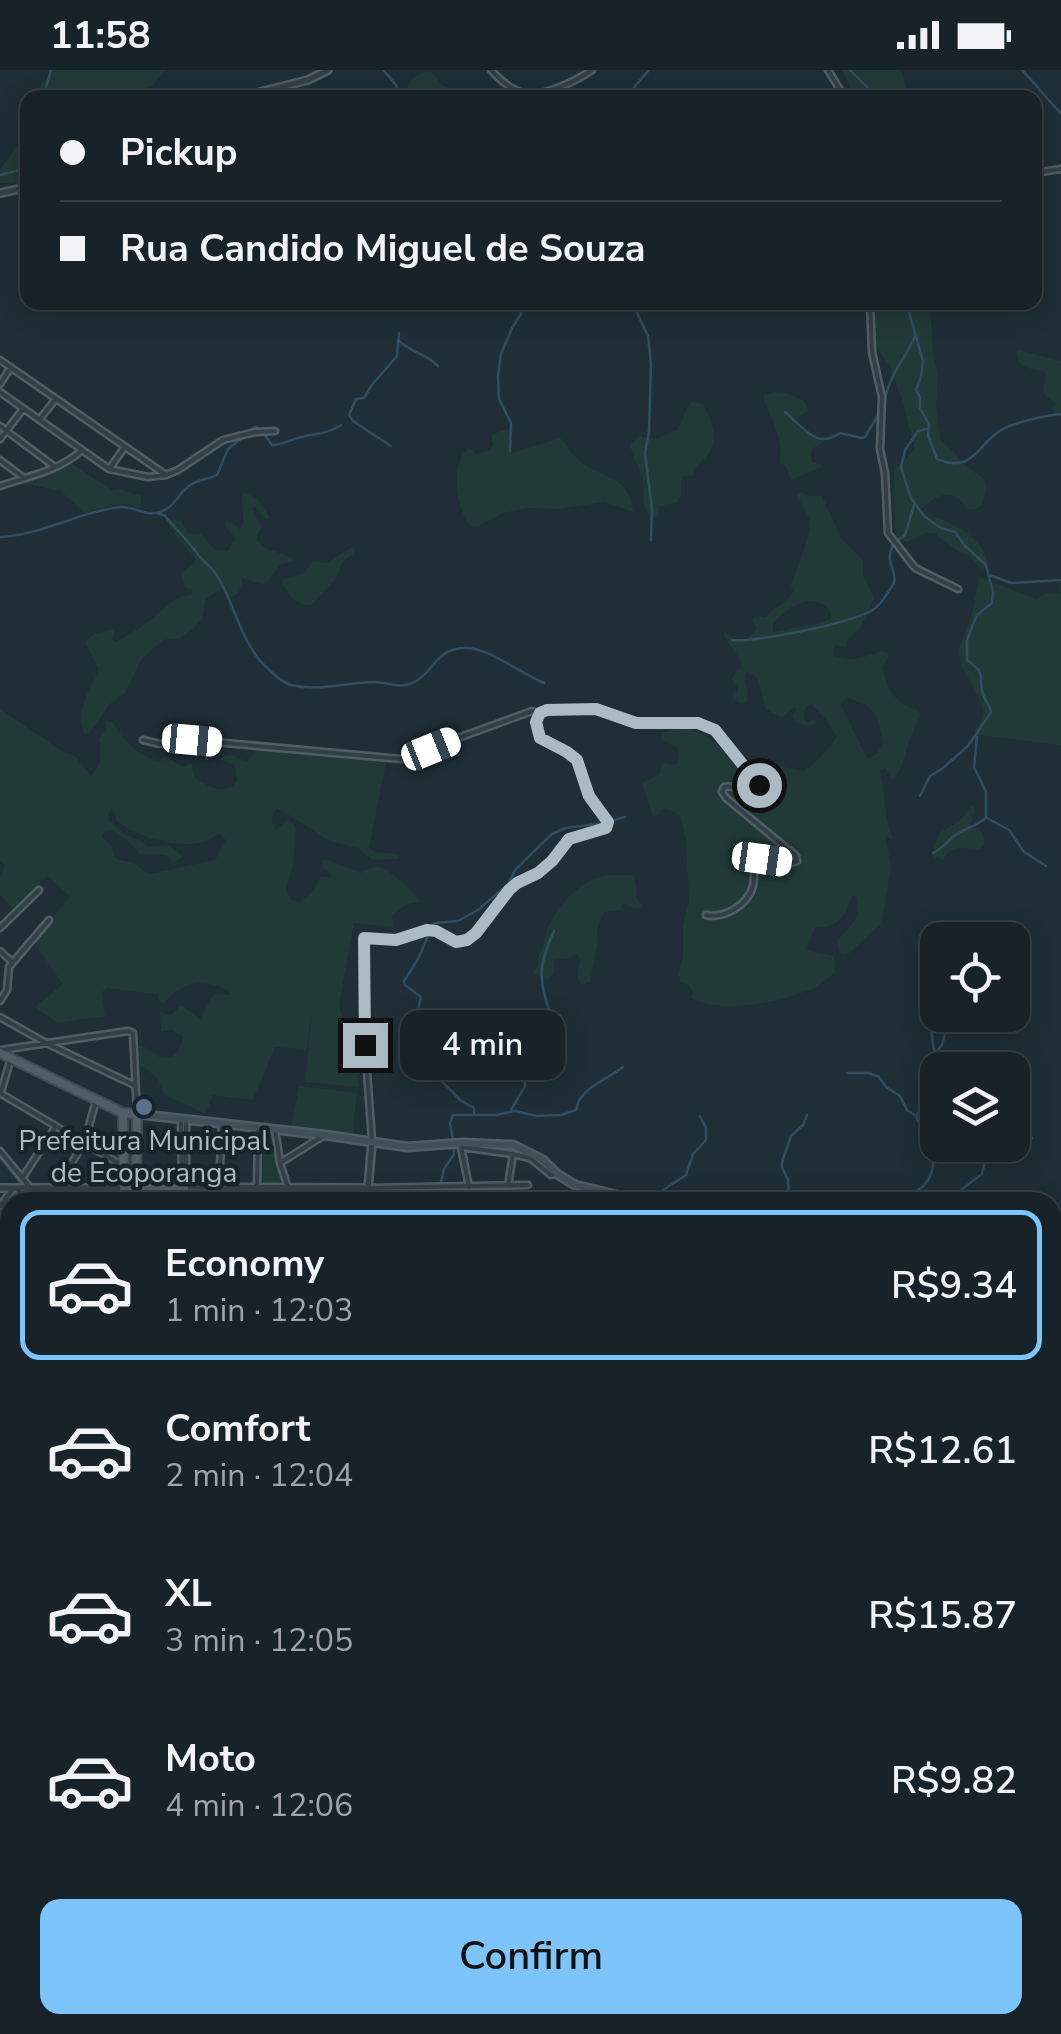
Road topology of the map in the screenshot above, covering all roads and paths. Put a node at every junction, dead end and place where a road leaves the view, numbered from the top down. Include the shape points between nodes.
1 (328, 70) edge
2 (491, 70) edge
3 (592, 70) edge
4 (269, 90) edge
5 (518, 90) edge
6 (548, 90) edge
7 (870, 310) edge
8 (0, 360) edge
9 (11, 367) junction
10 (0, 384) edge
11 (0, 392) edge
12 (56, 399) junction
13 (23, 409) junction
14 (39, 420) junction
15 (0, 426) edge
16 (275, 430) dead end
17 (6, 431) junction
18 (0, 440) edge
19 (124, 448) junction
20 (81, 450) junction
21 (0, 460) edge
22 (55, 467) junction
23 (109, 469) junction
24 (166, 475) junction
25 (24, 478) junction
26 (0, 486) edge
27 (958, 589) dead end
28 (540, 713) junction
29 (143, 740) dead end
30 (38, 890) dead end
31 (706, 916) dead end
32 (49, 920) dead end
33 (0, 928) edge
34 (0, 951) edge
35 (13, 963) junction
36 (0, 986) edge
37 (7, 990) junction
38 (0, 1000) edge
39 (0, 1017) edge
40 (46, 1043) junction
41 (0, 1052) edge
42 (11, 1058) junction
43 (134, 1084) junction
44 (0, 1093) edge
45 (96, 1100) junction
46 (122, 1114) junction
47 (138, 1114) junction
48 (183, 1119) junction
49 (222, 1124) junction
50 (56, 1126) junction
51 (258, 1128) junction
52 (274, 1130) junction
53 (325, 1134) junction
54 (372, 1142) junction
55 (82, 1145) junction
56 (461, 1145) junction
57 (0, 1151) edge
58 (514, 1154) junction
59 (280, 1163) junction
60 (123, 1166) junction
61 (557, 1174) junction
62 (23, 1178) junction
63 (470, 1186) junction
64 (508, 1186) junction
65 (528, 1186) dead end
66 (184, 1187) junction
67 (220, 1187) junction
68 (257, 1187) junction
69 (130, 1188) junction
70 (368, 1188) junction
71 (0, 1189) edge
72 (31, 1189) junction
73 (56, 1189) junction
74 (291, 1189) junction
75 (327, 1189) junction
76 (15, 1190) joint
77 (34, 1192) edge
78 (130, 1192) edge
79 (185, 1192) edge
80 (260, 1192) edge
81 (293, 1192) edge
82 (327, 1192) edge
83 (367, 1192) edge
84 (594, 1192) edge

1 - 4 street
2 - 5 street
3 - 6 street
7 - 27 street via 888,533 915,568
8 - 9 street
9 - 10 street
9 - 12 street
11 - 13 street
12 - 14 street
12 - 19 street
13 - 14 street
13 - 17 street
14 - 20 street
15 - 17 street
16 - 24 street via 222,440
17 - 18 street
17 - 22 street
19 - 23 street
19 - 24 street
20 - 22 street
20 - 23 street
21 - 25 street
22 - 25 street
23 - 24 street
25 - 26 street
28 - 29 street via 532,710 402,759
28 - 31 street via 596,709 636,723 698,723 715,730 759,785 753,792 724,786 722,792 797,861 756,860 750,894 718,918
28 - 54 street via 540,738 577,760 606,828 569,839 538,873 509,890 467,940 427,930 396,940 364,938
30 - 33 street
32 - 35 street
34 - 35 street
35 - 37 street
36 - 37 street
37 - 38 street
39 - 40 street
40 - 41 street
40 - 43 street
40 - 43 street via 128,1030
41 - 42 main road
42 - 44 street
42 - 45 main road
43 - 47 street
44 - 50 street
45 - 46 main road
45 - 55 street
46 - 47 main road
46 - 60 main road
47 - 48 main road
47 - 69 main road
48 - 49 main road
48 - 66 street
49 - 51 main road
49 - 67 street
50 - 55 street
50 - 62 street
51 - 52 main road
51 - 68 street
52 - 53 main road
52 - 59 street
53 - 54 main road
53 - 59 street
54 - 56 main road
54 - 70 street
55 - 60 street
55 - 73 street
56 - 58 street
56 - 61 main road via 513,1145
56 - 63 street
57 - 62 street
58 - 61 street
58 - 64 street
59 - 74 street
60 - 69 main road
61 - 84 main road
62 - 72 street
63 - 64 street
63 - 70 street
64 - 65 street
66 - 67 street
66 - 69 main road
66 - 79 main road
67 - 68 street
68 - 74 street
68 - 80 street
69 - 73 street
69 - 78 street
70 - 75 street
70 - 83 street
71 - 76 street
72 - 73 street
72 - 76 street
72 - 77 street
74 - 75 street
74 - 81 street
75 - 82 street

